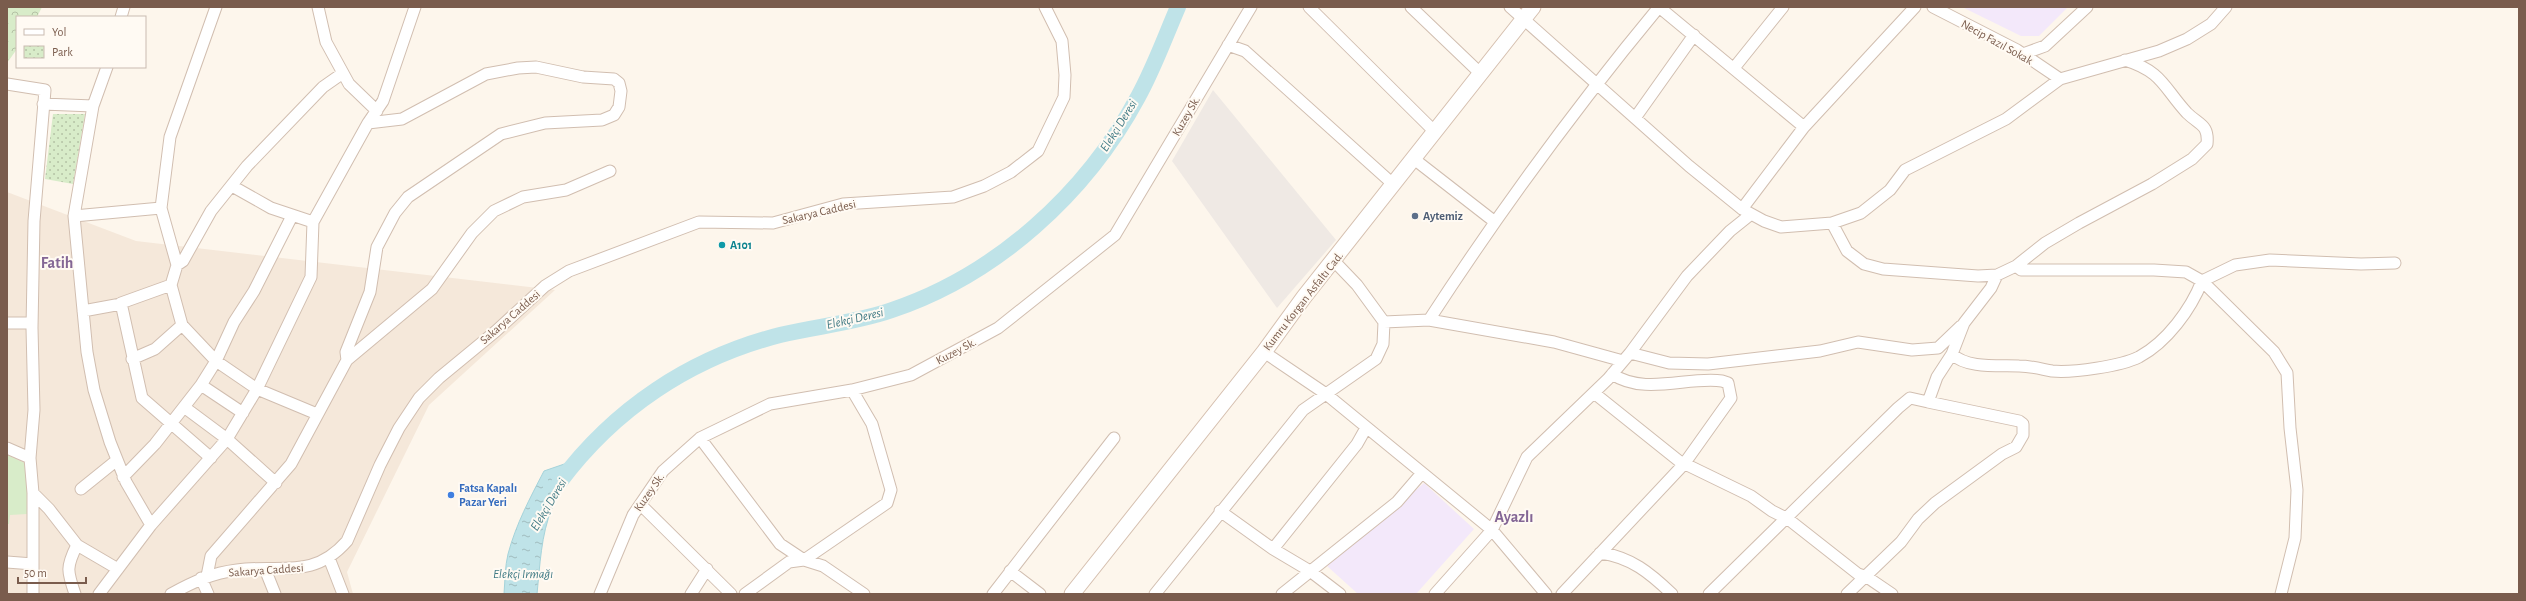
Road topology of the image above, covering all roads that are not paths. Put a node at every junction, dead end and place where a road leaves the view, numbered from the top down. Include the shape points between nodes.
1 (216, 7) edge
2 (318, 7) edge
3 (415, 7) edge
4 (1045, 7) edge
5 (1251, 7) edge
6 (1309, 7) edge
7 (1411, 7) edge
8 (1510, 7) edge
9 (1532, 7) edge
10 (1659, 7) edge
11 (1783, 7) edge
12 (1915, 7) edge
13 (1933, 7) edge
14 (2087, 7) edge
15 (2226, 7) edge
16 (1523, 20) junction
17 (1694, 35) junction
18 (1228, 45) junction
19 (2023, 54) junction
20 (2125, 60) junction
21 (107, 68) edge
22 (1734, 68) junction
23 (343, 73) junction
24 (1481, 74) junction
25 (2060, 79) junction
26 (1596, 83) junction
27 (7, 84) edge
28 (44, 104) junction
29 (93, 106) junction
30 (377, 111) junction
31 (1635, 118) junction
32 (368, 123) junction
33 (1804, 128) junction
34 (1435, 132) junction
35 (1414, 159) junction
36 (610, 171) dead end
37 (1394, 185) junction
38 (232, 186) junction
39 (161, 208) junction
40 (1746, 212) junction
41 (74, 216) junction
42 (292, 216) junction
43 (313, 222) junction
44 (1495, 222) junction
45 (1832, 223) junction
46 (1334, 260) junction
47 (2395, 263) dead end
48 (176, 265) junction
49 (2016, 266) junction
50 (1997, 275) junction
51 (2202, 281) junction
52 (171, 285) junction
53 (121, 304) junction
54 (83, 311) junction
55 (1429, 320) junction
56 (1384, 322) junction
57 (7, 323) edge
58 (32, 323) junction
59 (1964, 323) junction
60 (182, 325) junction
61 (1264, 352) junction
62 (1952, 354) junction
63 (1627, 357) junction
64 (132, 359) junction
65 (347, 360) junction
66 (216, 361) junction
67 (1612, 374) junction
68 (200, 385) junction
69 (257, 389) junction
70 (852, 390) junction
71 (1594, 392) junction
72 (1326, 394) junction
73 (1928, 402) junction
74 (184, 407) junction
75 (243, 413) junction
76 (317, 414) junction
77 (171, 424) junction
78 (1366, 428) junction
79 (700, 438) junction
80 (1114, 438) dead end
81 (227, 440) junction
82 (7, 448) edge
83 (30, 458) junction
84 (212, 458) junction
85 (117, 460) junction
86 (1684, 464) junction
87 (1422, 473) junction
88 (124, 477) junction
89 (276, 483) junction
90 (81, 489) dead end
91 (33, 493) junction
92 (641, 505) junction
93 (1220, 511) junction
94 (1788, 519) junction
95 (151, 525) junction
96 (1492, 530) junction
97 (76, 545) junction
98 (1273, 549) junction
99 (1600, 553) junction
100 (329, 558) junction
101 (804, 560) junction
102 (7, 562) edge
103 (33, 564) junction
104 (118, 569) junction
105 (707, 569) junction
106 (265, 570) junction
107 (1010, 571) junction
108 (1310, 571) junction
109 (204, 577) junction
110 (1867, 577) junction
111 (33, 594) edge
112 (75, 594) edge
113 (99, 594) edge
114 (172, 594) edge
115 (208, 594) edge
116 (275, 594) edge
117 (343, 594) edge
118 (600, 594) edge
119 (691, 594) edge
120 (731, 594) edge
121 (745, 594) edge
122 (864, 594) edge
123 (993, 594) edge
124 (1040, 594) edge
125 (1072, 594) edge
126 (1155, 594) edge
127 (1282, 594) edge
128 (1340, 594) edge
129 (1435, 594) edge
130 (1546, 594) edge
131 (1562, 594) edge
132 (1672, 594) edge
133 (1709, 594) edge
134 (1846, 594) edge
135 (1892, 594) edge
136 (2281, 594) edge

1 - 39 street via 170,137
2 - 23 street via 326,42
3 - 30 street via 384,101
4 - 100 street, Sakarya Caddesi via 1062,41 1064,97 1038,151 1011,172 984,186 953,197 843,204 773,223 699,222 568,271 545,286 419,398 399,428 380,465 347,541
5 - 18 street, Kuzey Sk.
6 - 34 street
7 - 24 street
8 - 16 street
9 - 16 main road, Kumru Korgan Asfaltı Cad.
10 - 17 street
10 - 26 street
11 - 22 street
12 - 33 street
13 - 19 street, Necip Fazıl Sokak
14 - 19 street via 2045,46
15 - 20 street via 2211,24 2187,39 2159,51
16 - 24 main road, Kumru Korgan Asfaltı Cad.
16 - 26 street
17 - 22 street
17 - 31 street
18 - 37 street via 1245,51
18 - 70 street, Kuzey Sk. via 1115,235 998,328 911,375
19 - 25 street, Necip Fazıl Sokak
20 - 25 street
20 - 49 street via 2150,71 2166,84 2188,113 2204,126 2208,133 2207,144 2186,163 2116,205 2079,223
21 - 29 street
22 - 33 street
23 - 30 street via 348,84
23 - 38 street via 323,87 247,166
24 - 34 main road, Kumru Korgan Asfaltı Cad.
25 - 45 street via 2006,119 1905,170 1890,190 1861,213
26 - 31 street
26 - 44 street
27 - 28 street via 45,90
28 - 29 street
28 - 58 street via 34,221
29 - 41 street
30 - 32 street
31 - 40 street
32 - 43 street
32 - 65 street via 402,119 486,74 518,68 536,68 614,79 619,83 621,91 619,107 614,116 602,120 545,123 501,134 408,197 395,213 377,247 370,292 346,352
33 - 40 street
34 - 35 main road, Kumru Korgan Asfaltı Cad.
35 - 37 main road, Kumru Korgan Asfaltı Cad.
35 - 44 street
36 - 65 street via 566,190 523,197 494,211 472,233 432,289
37 - 46 main road, Kumru Korgan Asfaltı Cad.
38 - 42 street via 251,199
38 - 48 street via 211,211 183,261
39 - 41 street
39 - 48 street
40 - 45 street via 1781,227
40 - 63 street via 1687,276
41 - 54 street
42 - 43 street
42 - 66 street via 254,291 234,322
43 - 69 street via 311,277
44 - 55 street
45 - 50 street via 1847,251 1864,264 1883,269
46 - 56 street via 1358,285
46 - 61 main road, Kumru Korgan Asfaltı Cad. via 1304,296
47 - 51 street via 2270,260 2235,265
48 - 52 street
49 - 50 street
49 - 51 street via 2021,270 2186,272
50 - 59 street via 1991,288
51 - 62 street via 2194,301 2165,336 2138,357 2098,368 2053,371 2027,366 1975,363 1958,359
51 - 136 street via 2274,352 2287,373 2297,490 2295,538
52 - 53 street
52 - 60 street
53 - 54 street
53 - 64 street
54 - 85 street via 94,390
55 - 56 street
55 - 63 street
56 - 72 street via 1383,344 1376,359
57 - 58 street
58 - 83 street via 34,410
59 - 62 street
59 - 63 street via 1938,348 1912,350 1858,342 1820,351 1708,364 1669,363
60 - 64 street via 155,349
60 - 66 street
61 - 72 street
61 - 125 main road, Kumru Korgan Asfaltı Cad.
62 - 73 street via 1937,378
63 - 67 street
64 - 77 street via 142,398
65 - 76 street
66 - 68 street
66 - 69 street
67 - 71 street
67 - 86 street via 1620,380 1654,385 1713,380 1728,383 1731,398
68 - 74 street
68 - 75 street
69 - 75 street
69 - 76 street
70 - 79 street, Kuzey Sk. via 770,404 734,419
70 - 101 street via 872,424 891,490 887,503
71 - 86 street
71 - 96 street via 1527,457
72 - 78 street
72 - 93 street via 1303,410
73 - 94 street via 1910,398
73 - 110 street via 2019,421 2023,424 2023,435 2016,447 2002,454 1935,503
74 - 77 street
74 - 81 street
75 - 81 street
76 - 89 street via 291,464
77 - 84 street
77 - 88 street
78 - 87 street
78 - 98 street via 1357,444
79 - 92 street, Kuzey Sk. via 663,471
79 - 101 street via 780,544
80 - 107 street
81 - 84 street
81 - 89 street
82 - 83 street
83 - 91 street
84 - 95 street
85 - 88 street
85 - 90 street
86 - 94 street via 1751,496
86 - 99 street
87 - 96 street
87 - 108 street via 1397,502
88 - 95 street
89 - 109 street via 211,556
91 - 97 street via 49,509
91 - 103 street
92 - 105 street
92 - 118 street, Kuzey Sk. via 633,515
93 - 98 street
93 - 126 street
94 - 110 street via 1858,574
94 - 133 street
95 - 104 street
96 - 129 street
96 - 130 street
97 - 104 street
97 - 112 street via 68,562 68,574
98 - 108 street
99 - 131 street
99 - 132 street via 1622,557 1638,564
100 - 106 street, Sakarya Caddesi via 309,567
100 - 117 street
101 - 121 street via 789,562
101 - 122 street via 823,566
102 - 103 street
103 - 111 street
104 - 113 street
105 - 119 street
105 - 120 street
106 - 109 street, Sakarya Caddesi via 238,570
106 - 116 street
107 - 123 street
107 - 124 street
108 - 127 street
108 - 128 street
109 - 114 street, Sakarya Caddesi
109 - 115 street
110 - 134 street
110 - 135 street

